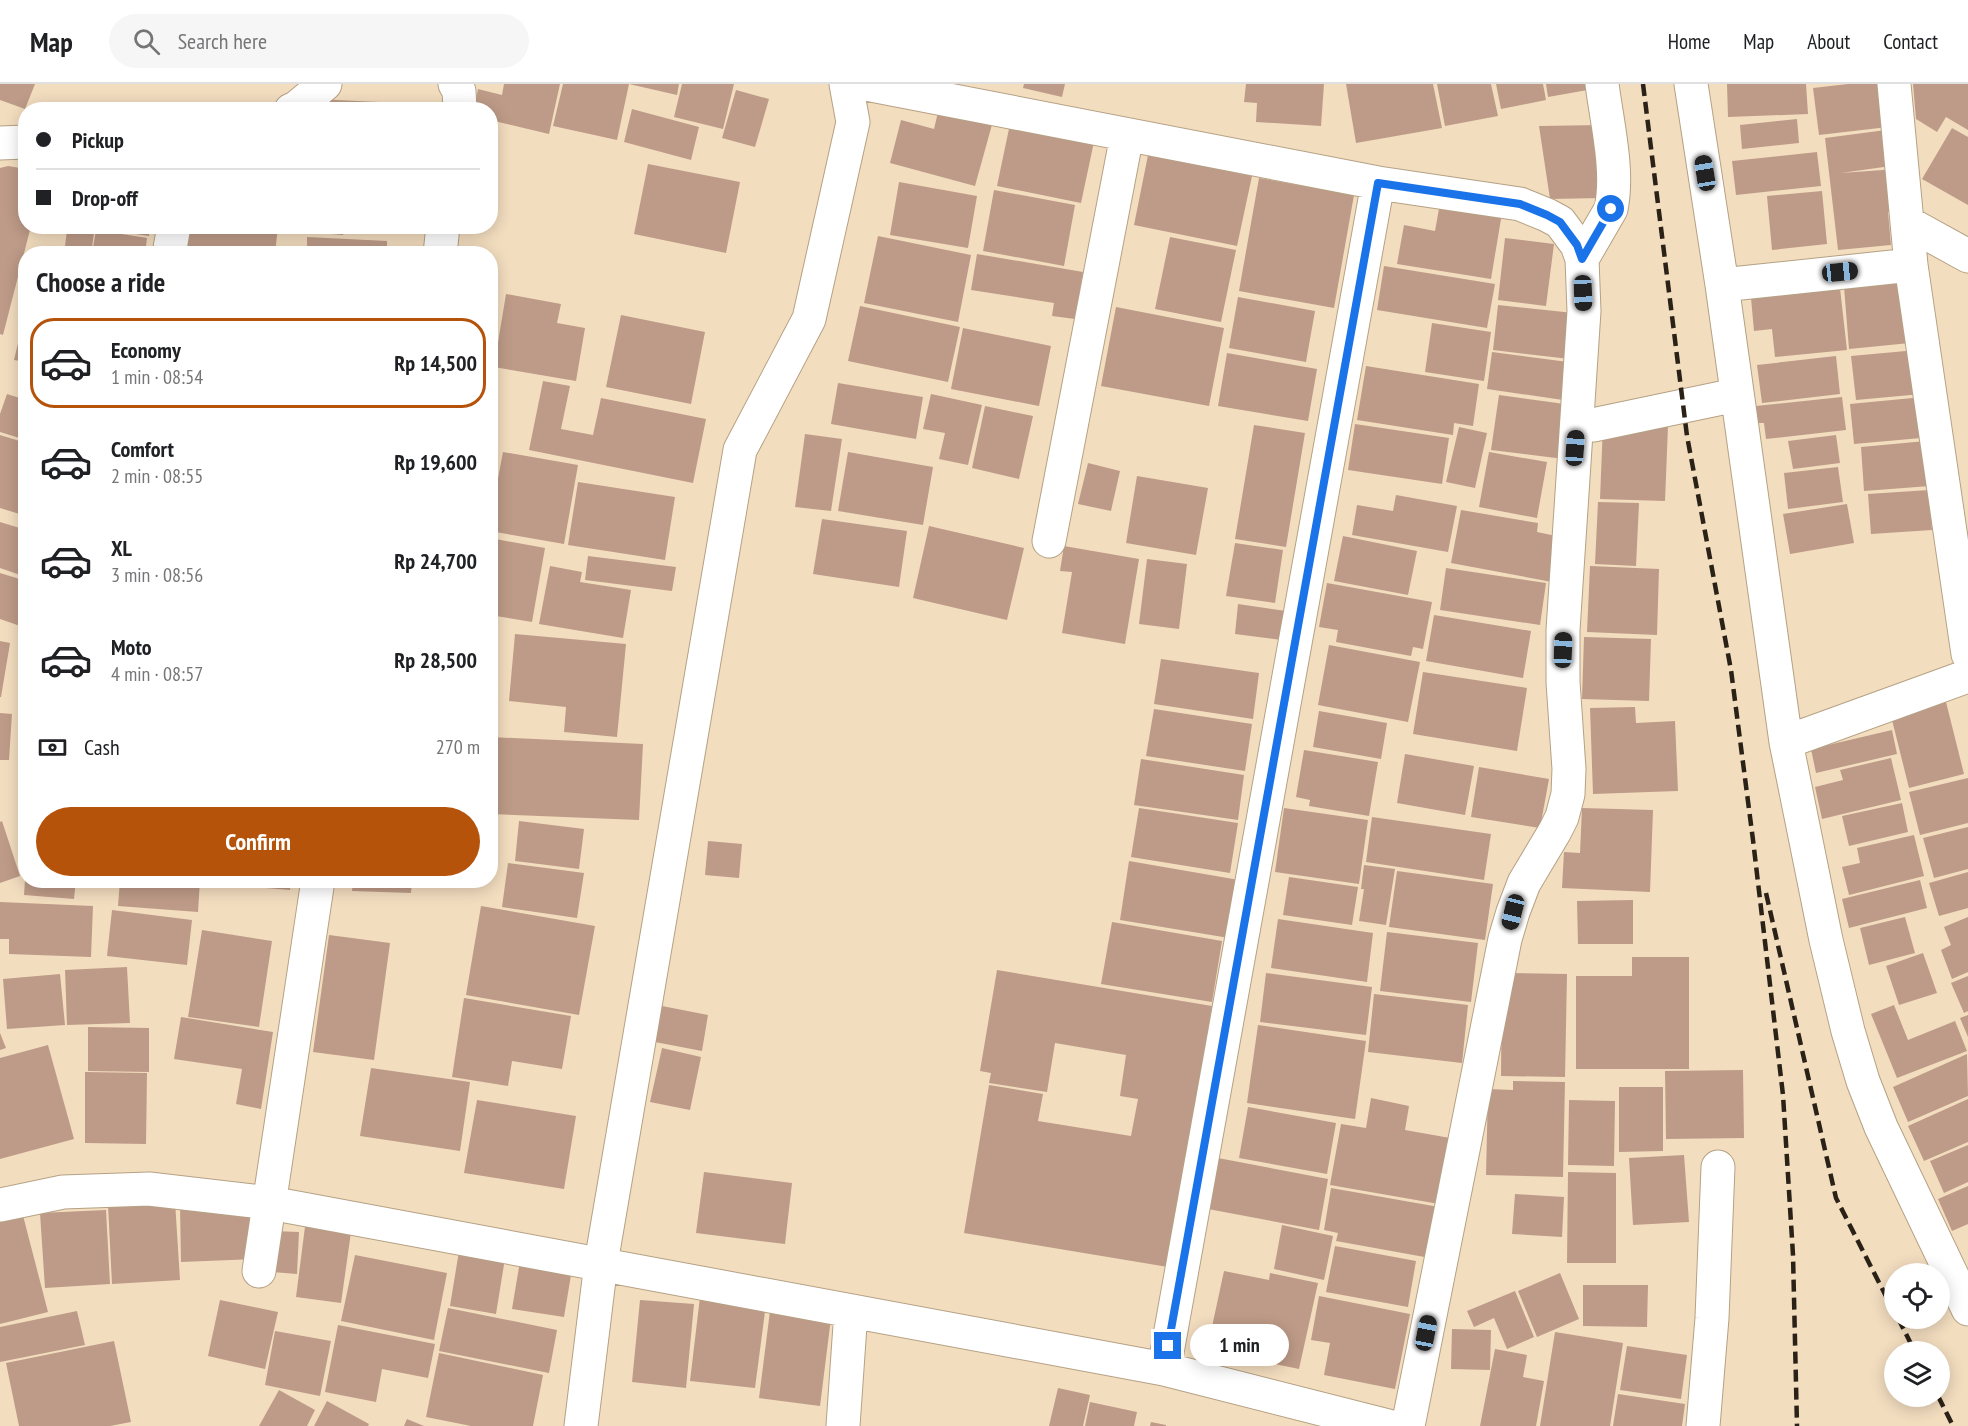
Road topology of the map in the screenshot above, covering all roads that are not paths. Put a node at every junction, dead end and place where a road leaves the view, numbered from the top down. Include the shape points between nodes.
1 (325, 84) edge
2 (455, 84) edge
3 (846, 84) edge
4 (866, 84) edge
5 (1602, 84) edge
6 (1691, 84) edge
7 (1894, 84) edge
8 (303, 102) edge
9 (460, 102) edge
10 (1127, 135) junction
11 (18, 142) edge
12 (0, 143) edge
13 (1378, 183) junction
14 (1908, 223) junction
15 (1968, 256) edge
16 (1582, 259) junction
17 (1911, 265) junction
18 (1722, 285) junction
19 (1736, 395) junction
20 (1577, 425) junction
21 (1049, 541) dead end
22 (1968, 654) edge
23 (1968, 676) edge
24 (1786, 742) junction
25 (317, 888) edge
26 (1718, 1167) dead end
27 (270, 1203) junction
28 (0, 1205) edge
29 (601, 1263) junction
30 (259, 1271) dead end
31 (1968, 1309) edge
32 (851, 1311) junction
33 (1164, 1369) junction
34 (581, 1426) edge
35 (843, 1426) edge
36 (1388, 1426) edge
37 (1408, 1426) edge
38 (1703, 1426) edge

1 - 8 street
2 - 9 street
3 - 29 street via 853,122 809,319 740,450
4 - 10 street
5 - 16 street via 1614,189 1611,209
6 - 18 street
7 - 14 street
10 - 13 street
10 - 21 street
11 - 12 street
13 - 16 street via 1520,204 1560,222
13 - 33 street
14 - 15 street
14 - 17 street
16 - 20 street via 1584,311
17 - 18 street
17 - 22 street
18 - 19 street
19 - 20 street
19 - 24 street
20 - 37 street via 1563,650 1568,794 1562,817 1524,883 1505,939
23 - 24 street
24 - 31 street via 1826,940 1863,1081
25 - 27 street
26 - 38 street
27 - 28 street via 149,1189 63,1192
27 - 29 street
27 - 30 street
29 - 32 street
29 - 34 street
32 - 33 street
32 - 35 street
33 - 36 street

